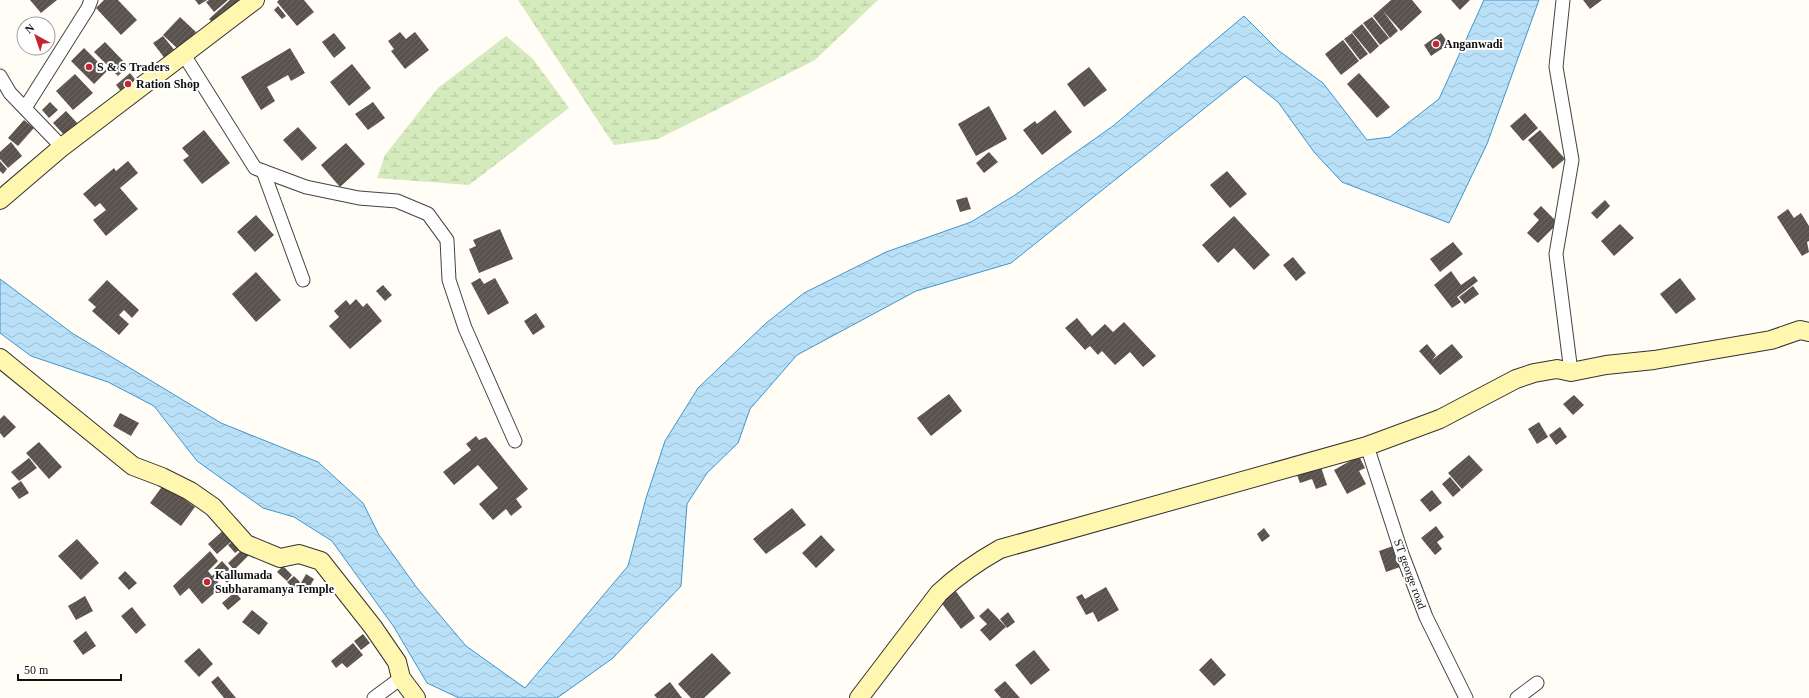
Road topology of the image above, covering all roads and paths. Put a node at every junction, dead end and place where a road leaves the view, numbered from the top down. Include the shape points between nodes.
1 (91, 0) edge
2 (255, 0) edge
3 (1563, 0) edge
4 (184, 55) junction
5 (0, 76) edge
6 (25, 108) junction
7 (62, 147) junction
8 (263, 171) junction
9 (0, 200) edge
10 (303, 280) dead end
11 (1809, 332) edge
12 (0, 358) edge
13 (1571, 372) junction
14 (515, 441) dead end
15 (1367, 446) junction
16 (401, 678) junction
17 (1537, 683) dead end
18 (374, 698) edge
19 (416, 698) edge
20 (859, 698) edge
21 (1466, 698) edge
22 (1517, 698) edge

1 - 6 street
2 - 4 main road
3 - 13 street via 1556,67 1572,160 1556,254
4 - 7 main road
4 - 8 street via 255,168
5 - 6 street via 10,93
6 - 7 street
7 - 9 main road
8 - 10 street
8 - 14 street via 306,187 359,198 397,201 428,214 447,240 449,280 465,328
11 - 13 main road via 1800,330 1771,340
12 - 16 main road via 133,466 183,488 213,507 246,544 280,558 299,554 321,562 397,662
13 - 15 main road via 1557,369 1534,373 1440,418
15 - 20 main road via 1000,549 974,564 939,593
15 - 21 street, ST george road via 1402,554 1426,617
16 - 18 street
16 - 19 main road
17 - 22 street

